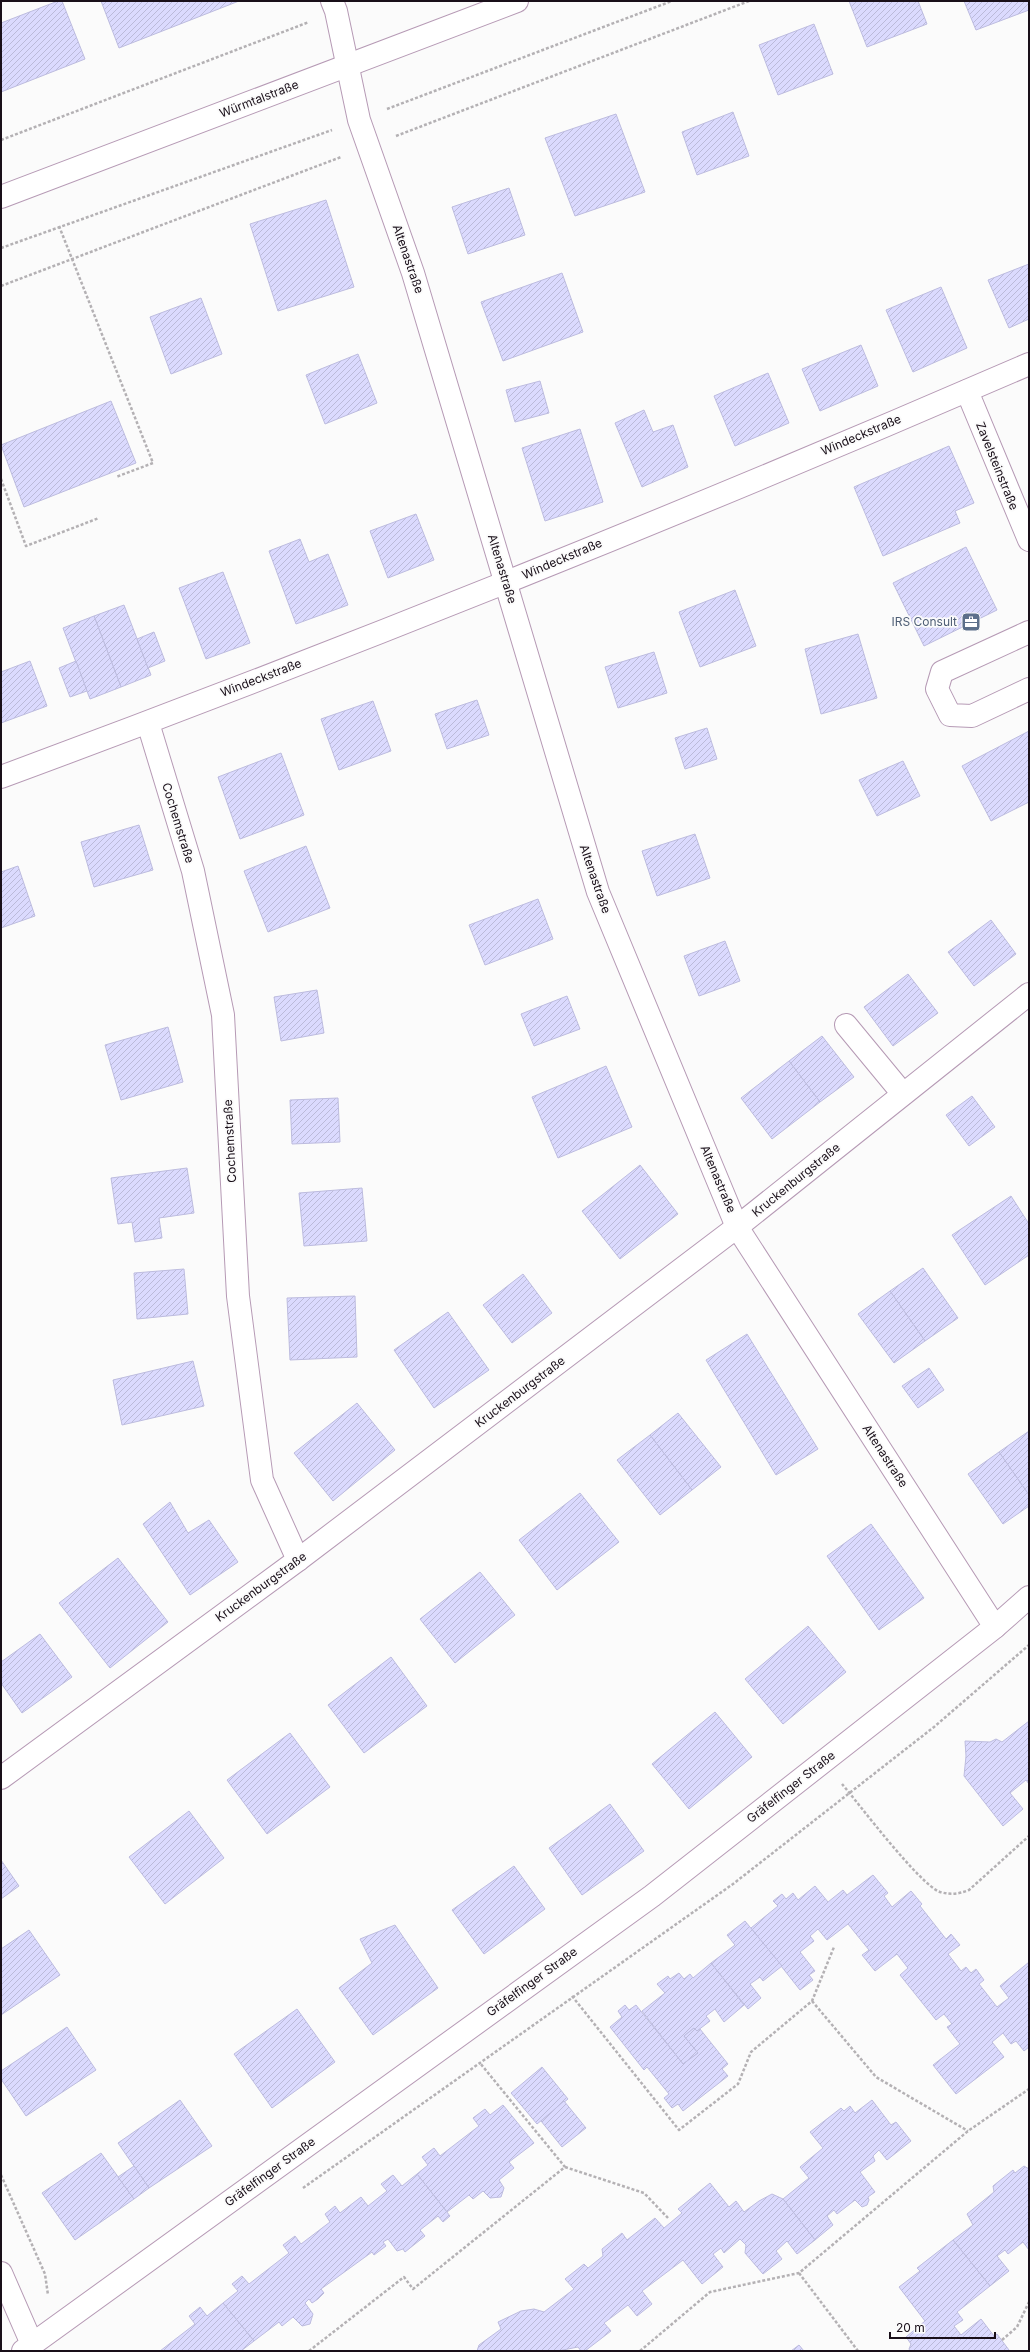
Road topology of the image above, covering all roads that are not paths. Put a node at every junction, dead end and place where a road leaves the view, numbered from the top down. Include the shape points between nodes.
1 (517, 1) edge
2 (334, 6) edge
3 (347, 66) junction
4 (1, 197) edge
5 (1029, 364) edge
6 (966, 391) junction
7 (1029, 540) edge
8 (506, 583) junction
9 (1029, 632) edge
10 (1029, 689) edge
11 (148, 723) junction
12 (1, 777) edge
13 (1029, 994) edge
14 (846, 1025) dead end
15 (903, 1094) junction
16 (738, 1227) junction
17 (298, 1560) junction
18 (1029, 1596) edge
19 (995, 1627) junction
20 (1, 1778) edge
21 (1, 2273) edge
22 (27, 2347) edge

1 - 3 street, Würmtalstraße
2 - 3 street, Altenastraße
3 - 4 street, Würmtalstraße
3 - 8 street, Altenastraße via 359,120 413,273
5 - 6 street, Windeckstraße
6 - 7 street, Zavelsteinstraße
6 - 8 street, Windeckstraße
8 - 11 street, Windeckstraße
8 - 16 street, Altenastraße via 598,892
9 - 10 street via 942,672 937,689 950,715 972,716
11 - 12 street, Windeckstraße
11 - 17 street, Cochemstraße via 193,871 223,1016 238,1296 262,1480
13 - 15 street, Kruckenburgstraße
14 - 15 street
15 - 16 street, Kruckenburgstraße
16 - 17 street, Kruckenburgstraße
16 - 19 street, Altenastraße
17 - 20 street, Kruckenburgstraße
18 - 19 street, Gräfelfinger Straße
19 - 22 street, Gräfelfinger Straße via 652,1896
21 - 22 street

